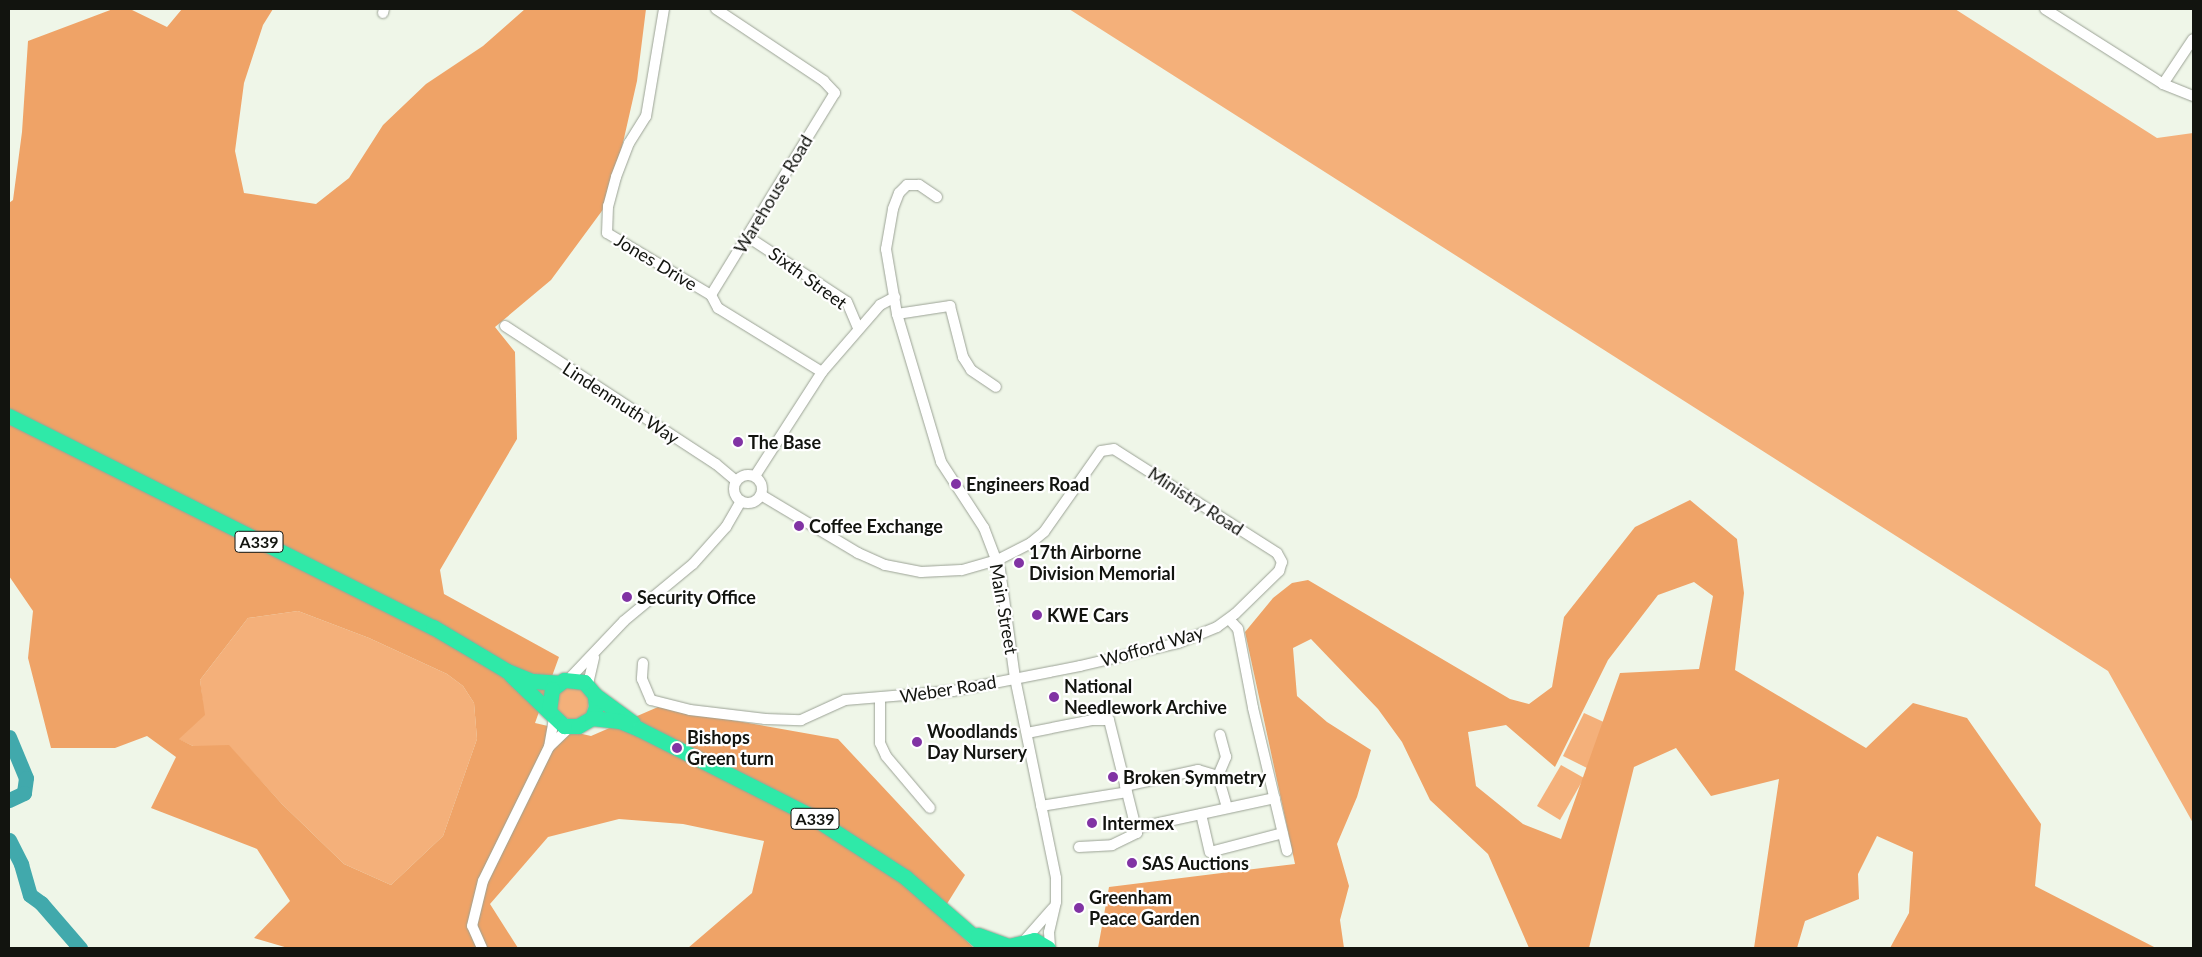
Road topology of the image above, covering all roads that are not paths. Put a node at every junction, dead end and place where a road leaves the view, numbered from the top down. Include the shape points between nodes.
1 (664, 9) edge
2 (716, 9) edge
3 (2045, 9) edge
4 (2193, 39) edge
5 (2162, 84) junction
6 (2193, 96) edge
7 (937, 197) dead end
8 (748, 236) junction
9 (711, 295) junction
10 (895, 297) junction
11 (897, 314) junction
12 (505, 326) dead end
13 (858, 328) junction
14 (822, 372) junction
15 (996, 387) dead end
16 (9, 416) edge
17 (755, 476) junction
18 (736, 481) junction
19 (761, 495) junction
20 (741, 501) junction
21 (1277, 553) joint
22 (997, 560) junction
23 (1229, 619) junction
24 (594, 654) junction
25 (643, 662) dead end
26 (507, 671) junction
27 (1015, 678) junction
28 (564, 681) junction
29 (591, 690) junction
30 (880, 699) junction
31 (552, 715) junction
32 (592, 718) junction
33 (570, 727) junction
34 (639, 729) junction
35 (1027, 733) junction
36 (1220, 735) dead end
37 (548, 747) junction
38 (1218, 776) junction
39 (1126, 789) junction
40 (1275, 798) junction
41 (1041, 806) junction
42 (1226, 807) junction
43 (930, 808) dead end
44 (1201, 814) junction
45 (1136, 828) junction
46 (1284, 833) junction
47 (1079, 847) dead end
48 (1287, 851) dead end
49 (1054, 908) junction
50 (974, 934) junction
51 (1018, 945) edge
52 (482, 948) edge
53 (987, 948) edge
54 (1049, 948) edge

1 - 9 street, Jones Drive via 646,116 624,153 606,225 607,233
2 - 8 street, Warehouse Road via 824,81 835,93
3 - 5 street
4 - 5 street
5 - 6 street
7 - 10 street, Main Street via 919,185 907,185 899,193 886,249
8 - 9 street, Warehouse Road
8 - 13 street, Sixth Street via 847,302
9 - 14 street, Jones Drive via 718,308
10 - 11 street, Main Street
10 - 13 street via 880,305
11 - 15 street via 950,306 963,357 971,370
11 - 22 street, Main Street via 941,462 984,528
12 - 18 street, Lindenmuth Way via 716,464
13 - 14 street
14 - 17 street
16 - 26 highway, A339 via 432,627
17 - 18 street via 747,474
17 - 19 street via 762,487
18 - 20 street via 734,490
19 - 20 street via 754,502
19 - 22 street via 858,553 891,566 939,572
20 - 24 street via 726,527 693,564 624,621
21 - 22 street, Ministry Road via 1114,449 1101,451 1044,532 1031,543
21 - 23 street, Wofford Way via 1282,562 1279,572
22 - 27 street, Main Street via 1006,597
23 - 27 street, Wofford Way via 1178,643
23 - 40 street via 1238,629
24 - 28 street
24 - 29 street
25 - 30 street, Weber Road via 642,679 651,700 690,710 791,722 845,700
26 - 28 highway, A339 via 532,681
26 - 31 highway, A339
27 - 30 street, Weber Road via 953,691
27 - 35 street, Main Street
28 - 29 highway
28 - 31 highway via 549,697
29 - 32 highway via 596,707
29 - 34 highway, A339
30 - 43 street via 880,743 886,756
31 - 33 highway
31 - 37 street
32 - 33 highway
32 - 34 highway, A339 via 620,721
33 - 37 street
34 - 50 highway, A339 via 838,832 905,877
35 - 39 street via 1092,720 1109,720
35 - 41 street, Main Street
36 - 38 street via 1226,758
37 - 52 street via 483,882 472,926
38 - 39 street via 1198,770
38 - 42 street
39 - 41 street
39 - 45 street
40 - 42 street
40 - 46 street
41 - 49 street, Main Street via 1056,878
42 - 44 street
44 - 45 street
44 - 46 street via 1210,852
45 - 47 street via 1137,833 1112,845
46 - 48 street
49 - 51 street
49 - 54 street, Main Street
50 - 51 highway, A339 via 1000,944
50 - 53 highway, A339
51 - 54 highway via 1034,940

